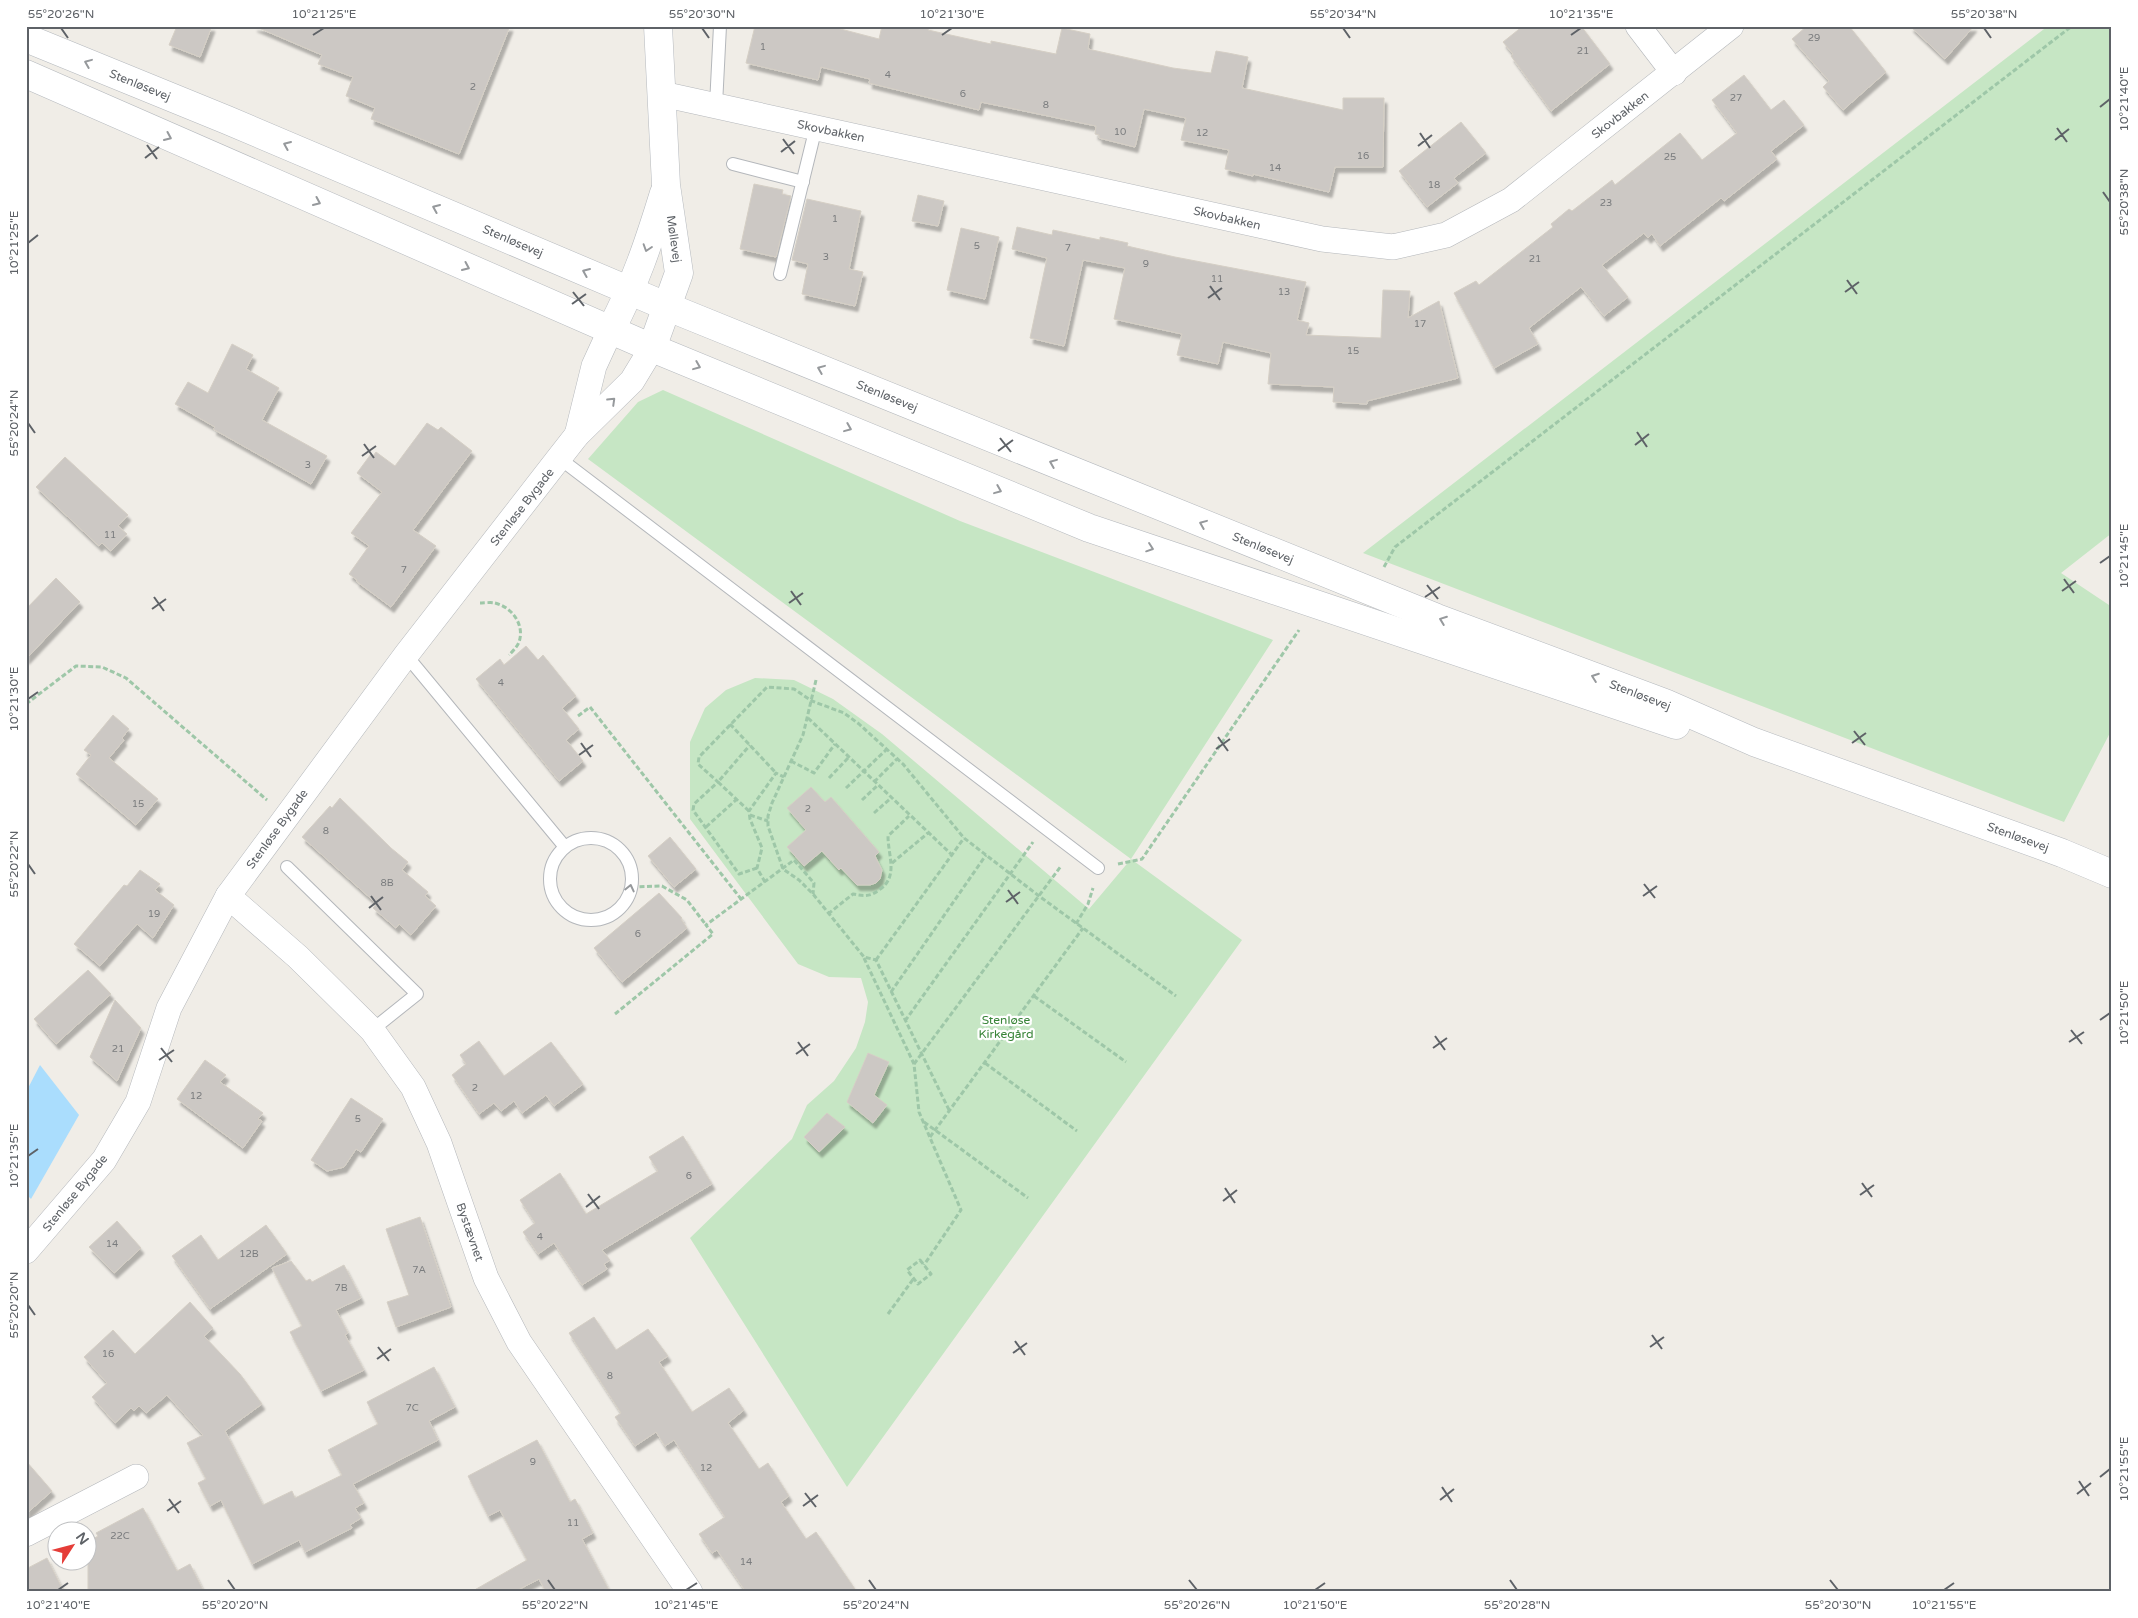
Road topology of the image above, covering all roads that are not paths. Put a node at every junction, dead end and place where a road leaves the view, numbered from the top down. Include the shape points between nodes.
1 (658, 26) edge
2 (720, 26) edge
3 (1638, 26) edge
4 (1731, 26) edge
5 (26, 38) edge
6 (1674, 73) junction
7 (26, 74) edge
8 (662, 94) junction
9 (716, 105) junction
10 (816, 127) junction
11 (733, 164) dead end
12 (803, 182) junction
13 (666, 184) junction
14 (780, 274) dead end
15 (631, 291) junction
16 (668, 308) junction
17 (611, 329) junction
18 (652, 348) junction
19 (577, 435) junction
20 (559, 458) junction
21 (406, 655) junction
22 (1754, 742) junction
23 (565, 847) junction
24 (288, 867) dead end
25 (1098, 868) road end
26 (2112, 874) edge
27 (228, 896) junction
28 (372, 1030) junction
29 (26, 1251) edge
30 (136, 1477) dead end
31 (26, 1534) edge
32 (690, 1592) edge

1 - 8 street, Møllevej
2 - 9 lane
3 - 6 street
4 - 6 street, Skovbakken
15 -> 5 street, Stenløsevej
6 - 10 street, Skovbakken via 1511,200 1446,235 1393,247 1322,239
7 -> 17 street, Stenløsevej
8 - 9 street, Skovbakken
8 - 13 street, Møllevej
9 - 10 street, Skovbakken
10 - 12 lane
11 - 12 lane
12 - 14 lane
13 -> 15 street, Møllevej via 648,248
13 - 16 street, Møllevej via 679,273
15 - 16 street, Stenløsevej
15 - 17 street, Møllevej
16 - 18 street, Møllevej
22 -> 16 street, Stenløsevej via 1665,703 1437,618
17 - 18 street, Stenløsevej
17 - 19 street, Stenløse Bygade via 594,366
19 -> 18 street, Stenløse Bygade via 632,381
18 -> 22 street, Stenløsevej via 1089,528 1665,723
19 - 20 street, Stenløse Bygade
20 - 21 street, Stenløse Bygade
20 - 25 lane
21 - 23 lane
21 - 27 street, Stenløse Bygade
22 - 26 street, Stenløsevej
23 -> 23 lane via 555,858 550,874 551,890 558,904 585,920 615,913 626,902 632,887 632,870 625,855 612,844 597,838 580,839
24 - 28 lane via 417,994
27 - 28 street, Bystævnet
27 - 29 street, Stenløse Bygade via 169,1008 134,1108 104,1160
28 - 32 street, Bystævnet via 413,1087 439,1143 486,1278 519,1342
30 - 31 street

